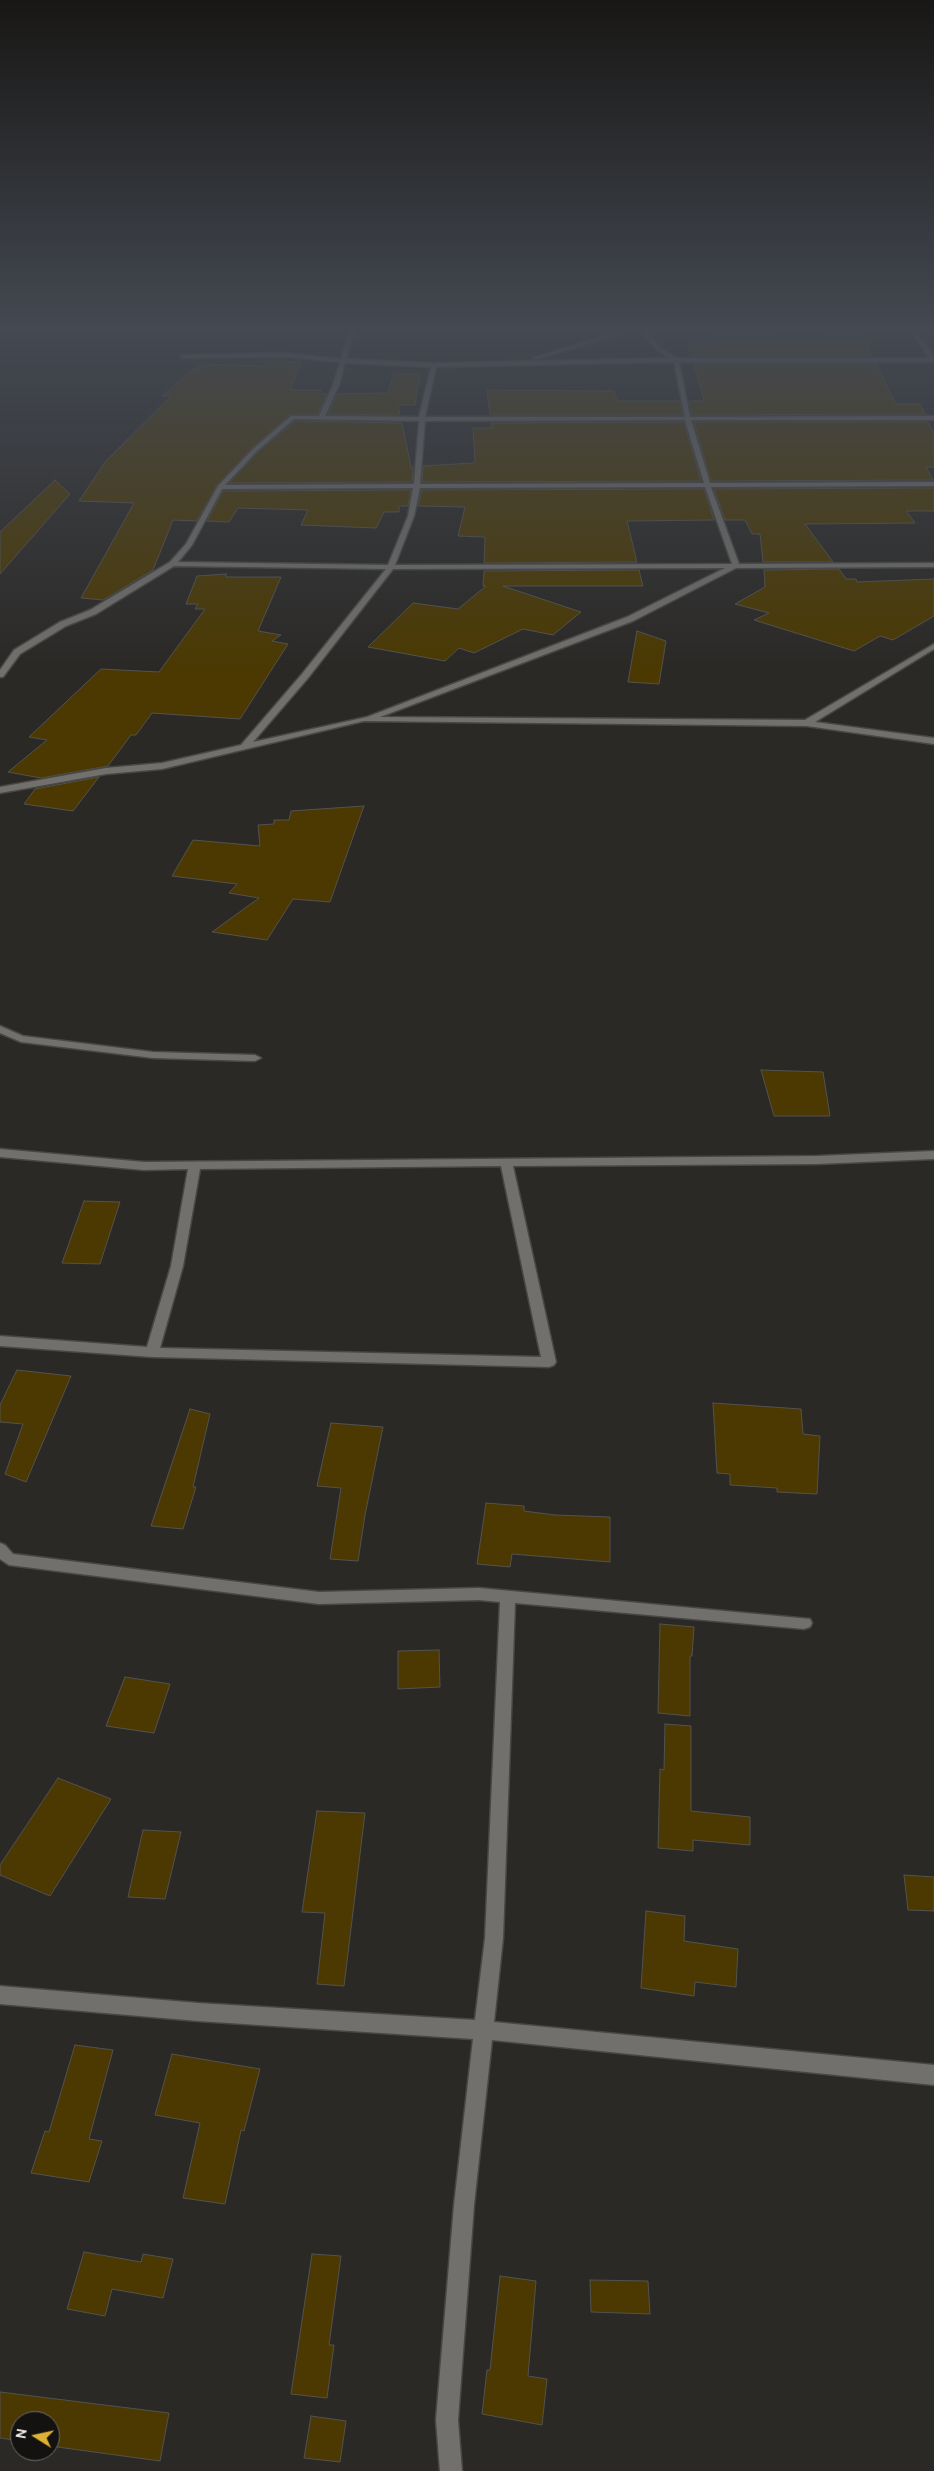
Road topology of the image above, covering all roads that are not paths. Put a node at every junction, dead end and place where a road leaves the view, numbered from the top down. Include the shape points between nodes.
1 (265, 441) edge
2 (420, 441) edge
3 (695, 441) edge
4 (708, 484) junction
5 (934, 484) edge
6 (417, 486) junction
7 (220, 487) junction
8 (173, 564) junction
9 (736, 565) junction
10 (934, 565) edge
11 (391, 567) junction
12 (934, 646) edge
13 (4, 665) edge
14 (0, 675) edge
15 (364, 720) junction
16 (807, 723) junction
17 (934, 741) edge
18 (244, 747) junction
19 (0, 790) edge
20 (0, 1029) edge
21 (255, 1058) dead end
22 (0, 1153) edge
23 (934, 1155) edge
24 (506, 1163) junction
25 (195, 1166) junction
26 (0, 1341) edge
27 (152, 1352) junction
28 (0, 1549) edge
29 (508, 1596) junction
30 (804, 1623) dead end
31 (0, 1996) edge
32 (484, 2030) junction
33 (934, 2075) edge
34 (451, 2471) edge

1 - 7 street
2 - 6 street
3 - 4 street
4 - 5 street
4 - 6 street
4 - 9 street
6 - 7 street
6 - 11 street via 411,516
7 - 8 street via 189,545
8 - 11 street
8 - 13 street via 93,612 63,624 17,652
9 - 10 street
9 - 11 street
9 - 15 street via 630,619
11 - 18 street
12 - 16 street
13 - 14 street
15 - 16 street
15 - 18 street
16 - 17 street
18 - 19 street via 162,766 106,771
20 - 21 street via 21,1039 153,1055
22 - 25 street via 144,1166
23 - 24 street via 817,1160
24 - 25 street
24 - 27 street via 549,1362
25 - 27 street via 177,1266
26 - 27 street
28 - 29 street via 9,1559 319,1598
29 - 30 street
29 - 32 street via 494,1938
31 - 32 street
32 - 33 street
32 - 34 street via 464,2205 447,2420

